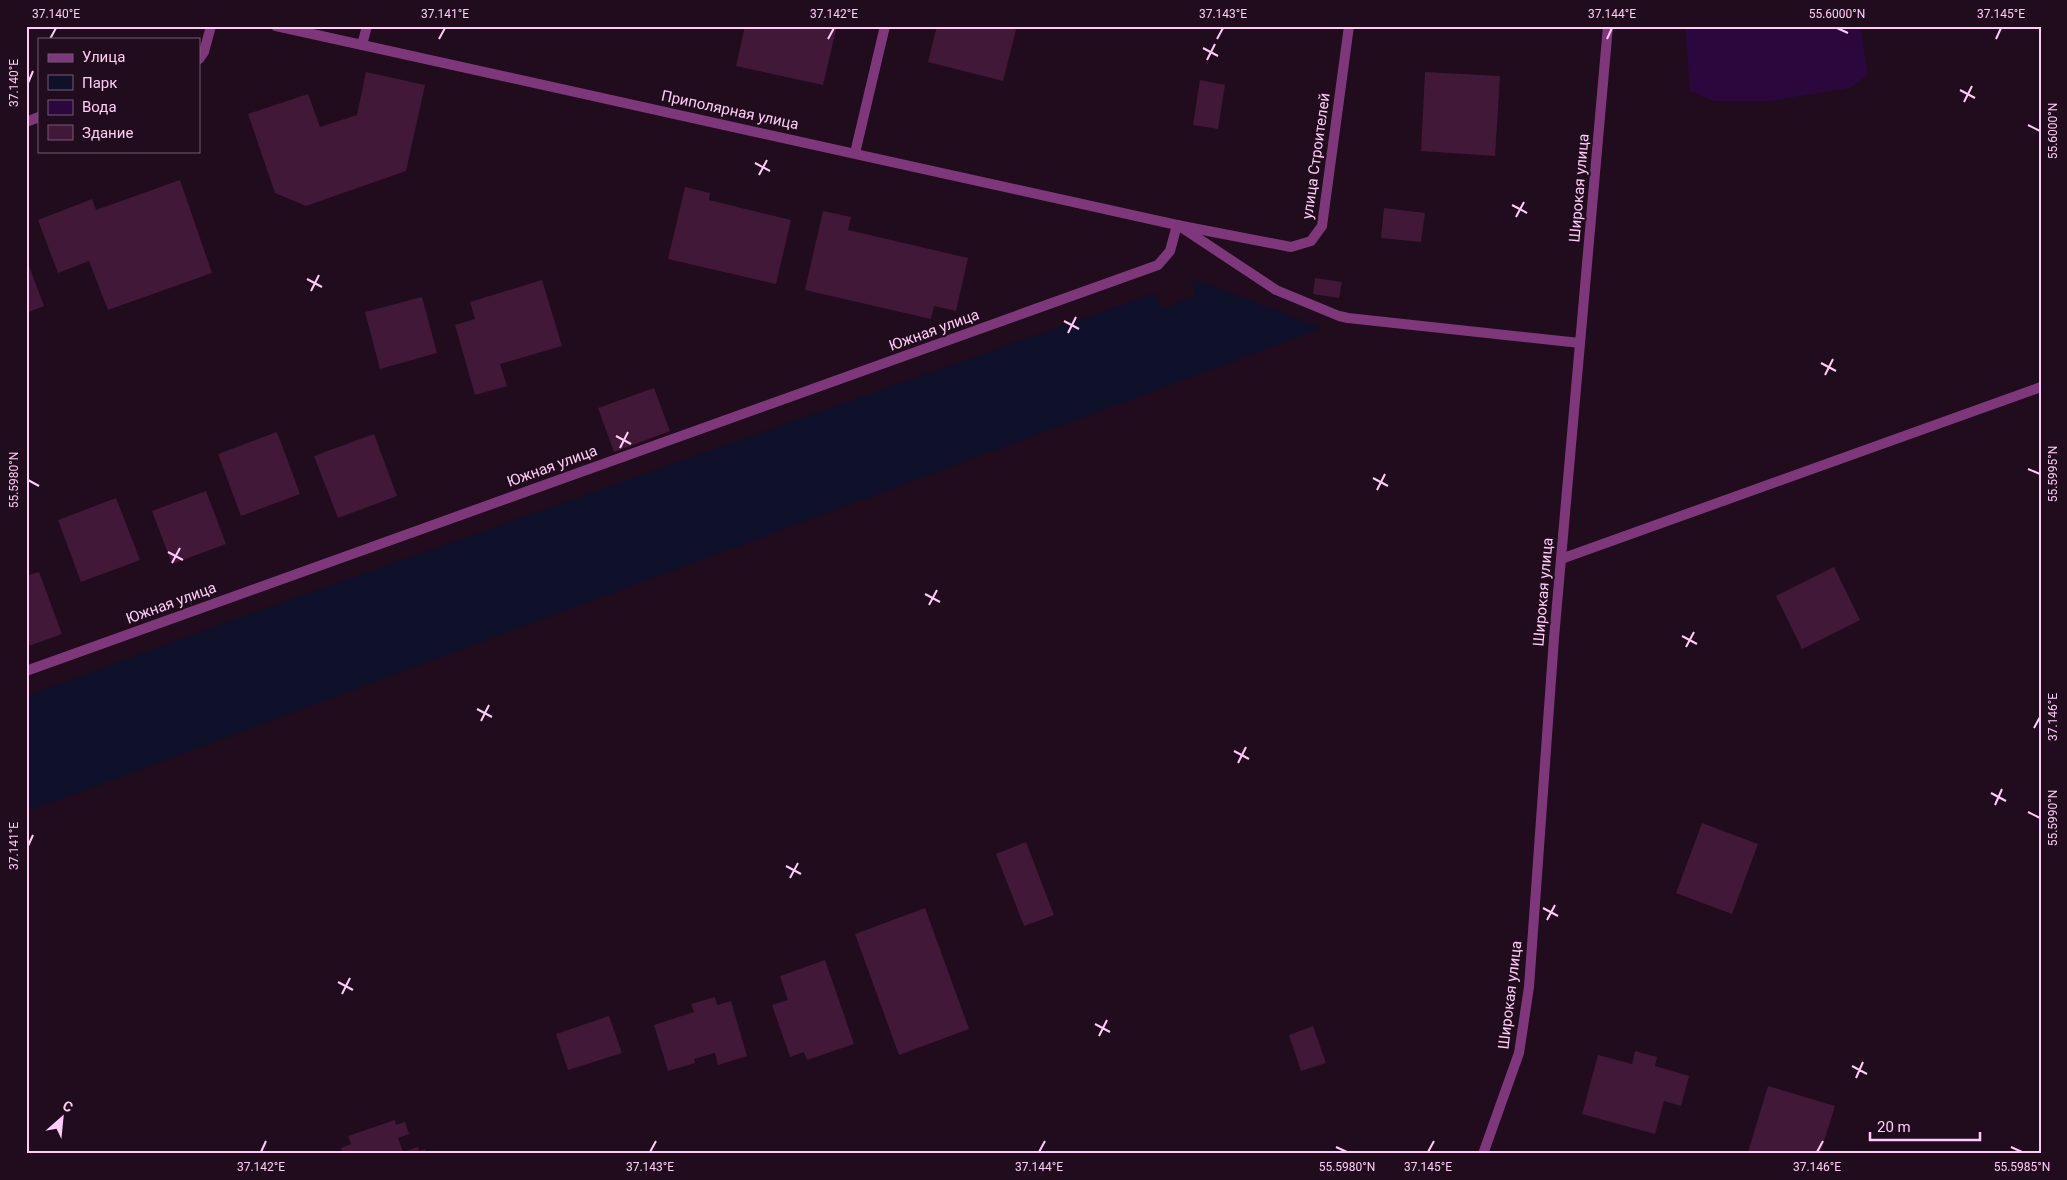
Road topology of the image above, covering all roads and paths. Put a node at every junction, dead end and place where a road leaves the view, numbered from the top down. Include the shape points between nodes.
1 (211, 26) edge
2 (276, 26) edge
3 (367, 26) edge
4 (885, 26) edge
5 (1349, 26) edge
6 (1608, 26) edge
7 (362, 45) junction
8 (200, 58) edge
9 (38, 117) edge
10 (26, 122) edge
11 (855, 153) junction
12 (1178, 225) junction
13 (1580, 343) junction
14 (2041, 387) edge
15 (1561, 560) junction
16 (26, 671) edge
17 (1483, 1154) edge

1 - 8 street
2 - 7 street, Приполярная улица
3 - 7 street
4 - 11 street
5 - 12 street, улица Строителей via 1322,226 1311,241 1291,247
6 - 13 street, Широкая улица
7 - 11 street, Приполярная улица
9 - 10 street
11 - 12 street, Приполярная улица
12 - 13 street via 1276,290 1338,316
12 - 16 street, Южная улица via 1170,251 1158,265
13 - 15 street, Широкая улица
14 - 15 street
15 - 17 street, Широкая улица via 1529,986 1519,1053

